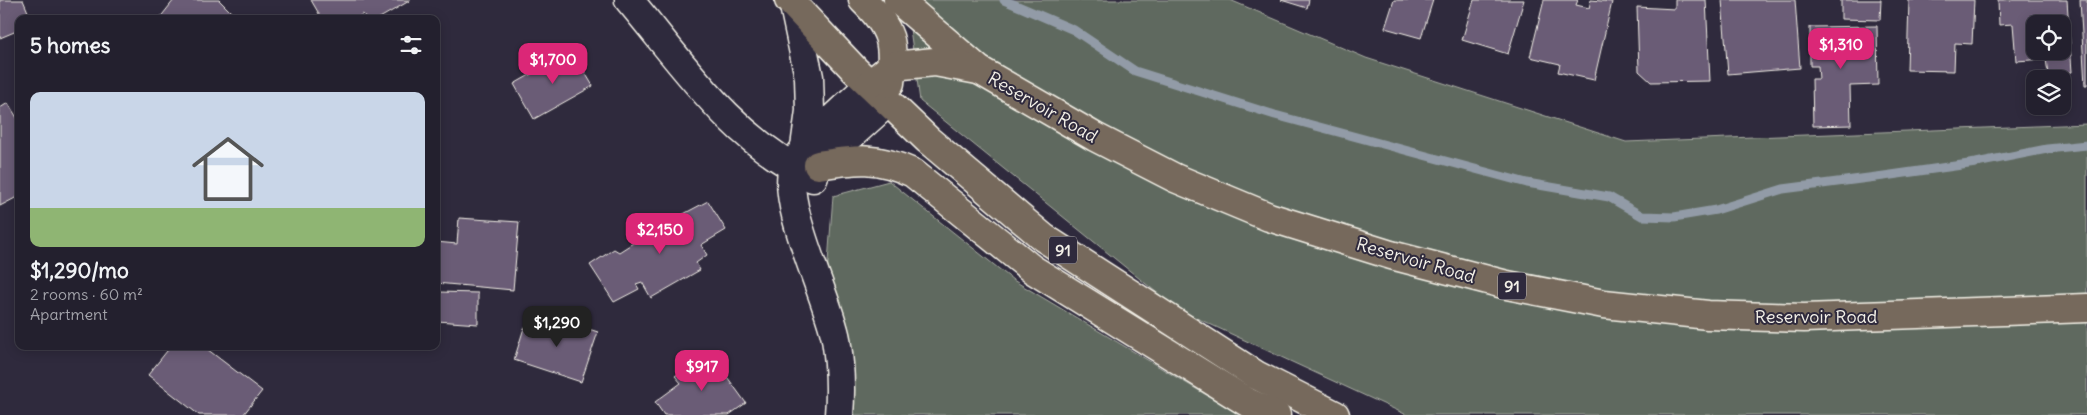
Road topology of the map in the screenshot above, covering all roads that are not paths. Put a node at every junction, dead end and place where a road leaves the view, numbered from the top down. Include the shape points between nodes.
1 (629, 0) edge
2 (863, 0) edge
3 (898, 0) edge
4 (792, 3) edge
5 (892, 66) junction
6 (979, 70) junction
7 (879, 93) junction
8 (807, 164) junction
9 (2087, 308) edge
10 (839, 415) edge
11 (1276, 415) edge
12 (1334, 415) edge

1 - 8 street via 733,123 760,146
2 - 5 main road via 881,18 893,52
3 - 6 main road, Reservoir Road / 91
4 - 7 main road, 91
4 - 8 street via 809,77
5 - 6 main road via 935,62
5 - 7 main road
6 - 9 main road, Reservoir Road / 91 via 1149,165 1261,214 1391,255 1507,285 1604,304 1737,316 1804,318
7 - 8 street
7 - 12 main road, 91 via 935,146 1044,238 1256,375
8 - 10 street via 793,206 836,338 841,390
8 - 11 main road via 866,160 890,162 913,173 1032,269 1247,402

